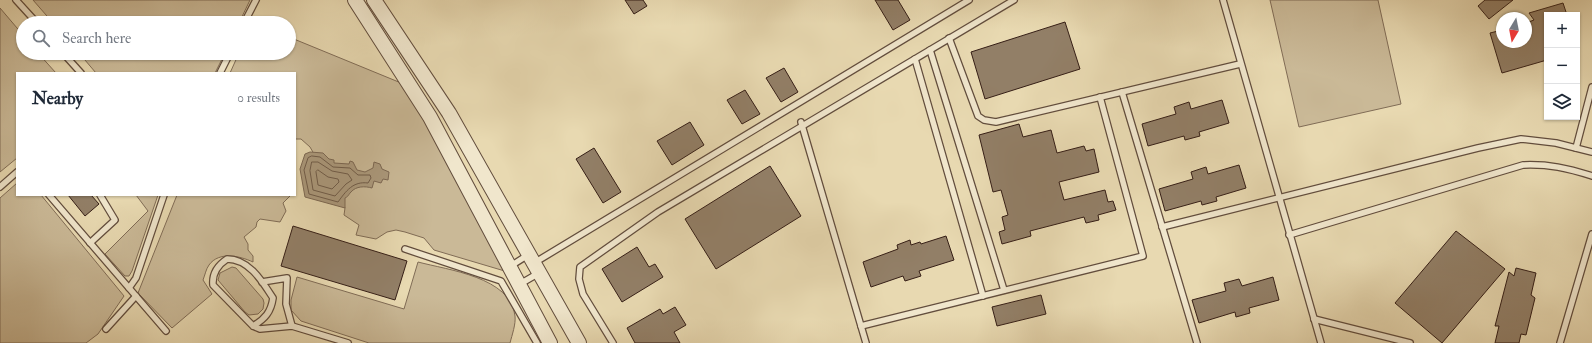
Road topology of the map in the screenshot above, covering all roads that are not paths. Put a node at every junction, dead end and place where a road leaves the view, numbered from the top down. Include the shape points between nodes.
1 (16, 0) edge
2 (256, 0) edge
3 (355, 0) edge
4 (374, 0) edge
5 (970, 0) edge
6 (1014, 0) edge
7 (1223, 0) edge
8 (31, 16) edge
9 (248, 16) edge
10 (949, 38) junction
11 (930, 50) junction
12 (915, 59) junction
13 (69, 60) edge
14 (226, 60) edge
15 (1240, 64) junction
16 (80, 72) edge
17 (220, 72) edge
18 (1592, 87) edge
19 (1122, 92) junction
20 (1100, 97) junction
21 (801, 124) junction
22 (1576, 148) junction
23 (1592, 152) edge
24 (16, 173) edge
25 (1592, 176) edge
26 (0, 187) edge
27 (50, 196) edge
28 (101, 196) edge
29 (164, 196) edge
30 (1278, 197) junction
31 (1162, 227) junction
32 (1592, 234) edge
33 (1289, 235) junction
34 (90, 243) junction
35 (405, 249) dead end
36 (534, 264) junction
37 (509, 267) junction
38 (262, 282) junction
39 (518, 285) junction
40 (129, 288) junction
41 (1004, 290) junction
42 (136, 296) junction
43 (983, 296) junction
44 (1314, 319) junction
45 (253, 326) junction
46 (292, 326) junction
47 (861, 326) junction
48 (106, 329) dead end
49 (166, 331) dead end
50 (348, 343) edge
51 (537, 343) edge
52 (550, 343) edge
53 (579, 343) edge
54 (613, 343) edge
55 (866, 343) edge
56 (1197, 343) edge
57 (1321, 343) edge
58 (1410, 343) edge
59 (1560, 343) edge

1 - 8 lane
2 - 9 lane
3 - 37 street via 430,117
4 - 36 street via 449,113
5 - 36 lane
6 - 10 lane
7 - 15 lane
10 - 11 lane
10 - 20 lane via 978,116 984,120 996,122
11 - 12 lane
11 - 41 lane
12 - 21 lane
12 - 43 lane
13 - 16 lane
14 - 17 lane
15 - 19 lane
15 - 30 lane
18 - 22 lane
19 - 20 lane
19 - 31 lane
20 - 41 lane via 1143,256
21 - 47 lane
21 - 54 lane via 658,212 580,267 579,279 583,294
22 - 23 lane
22 - 30 lane via 1521,139
24 - 26 lane
25 - 33 lane via 1547,164 1523,165
27 - 34 lane
28 - 34 lane via 114,220
29 - 40 lane via 136,278
30 - 31 lane
30 - 33 lane
31 - 56 lane
32 - 59 lane
33 - 44 lane
34 - 40 lane
35 - 51 lane via 501,281
36 - 37 lane
36 - 39 lane
36 - 53 street
37 - 39 street
38 - 45 lane via 273,298 272,306 264,320
38 - 45 lane via 243,262 235,259 222,262 212,278 213,285
38 - 46 lane via 287,278 286,304
39 - 52 street
40 - 42 lane
41 - 43 lane
42 - 48 lane
42 - 49 lane
43 - 47 lane
44 - 57 lane
44 - 58 lane
45 - 46 lane via 260,329
46 - 50 lane
47 - 55 lane

